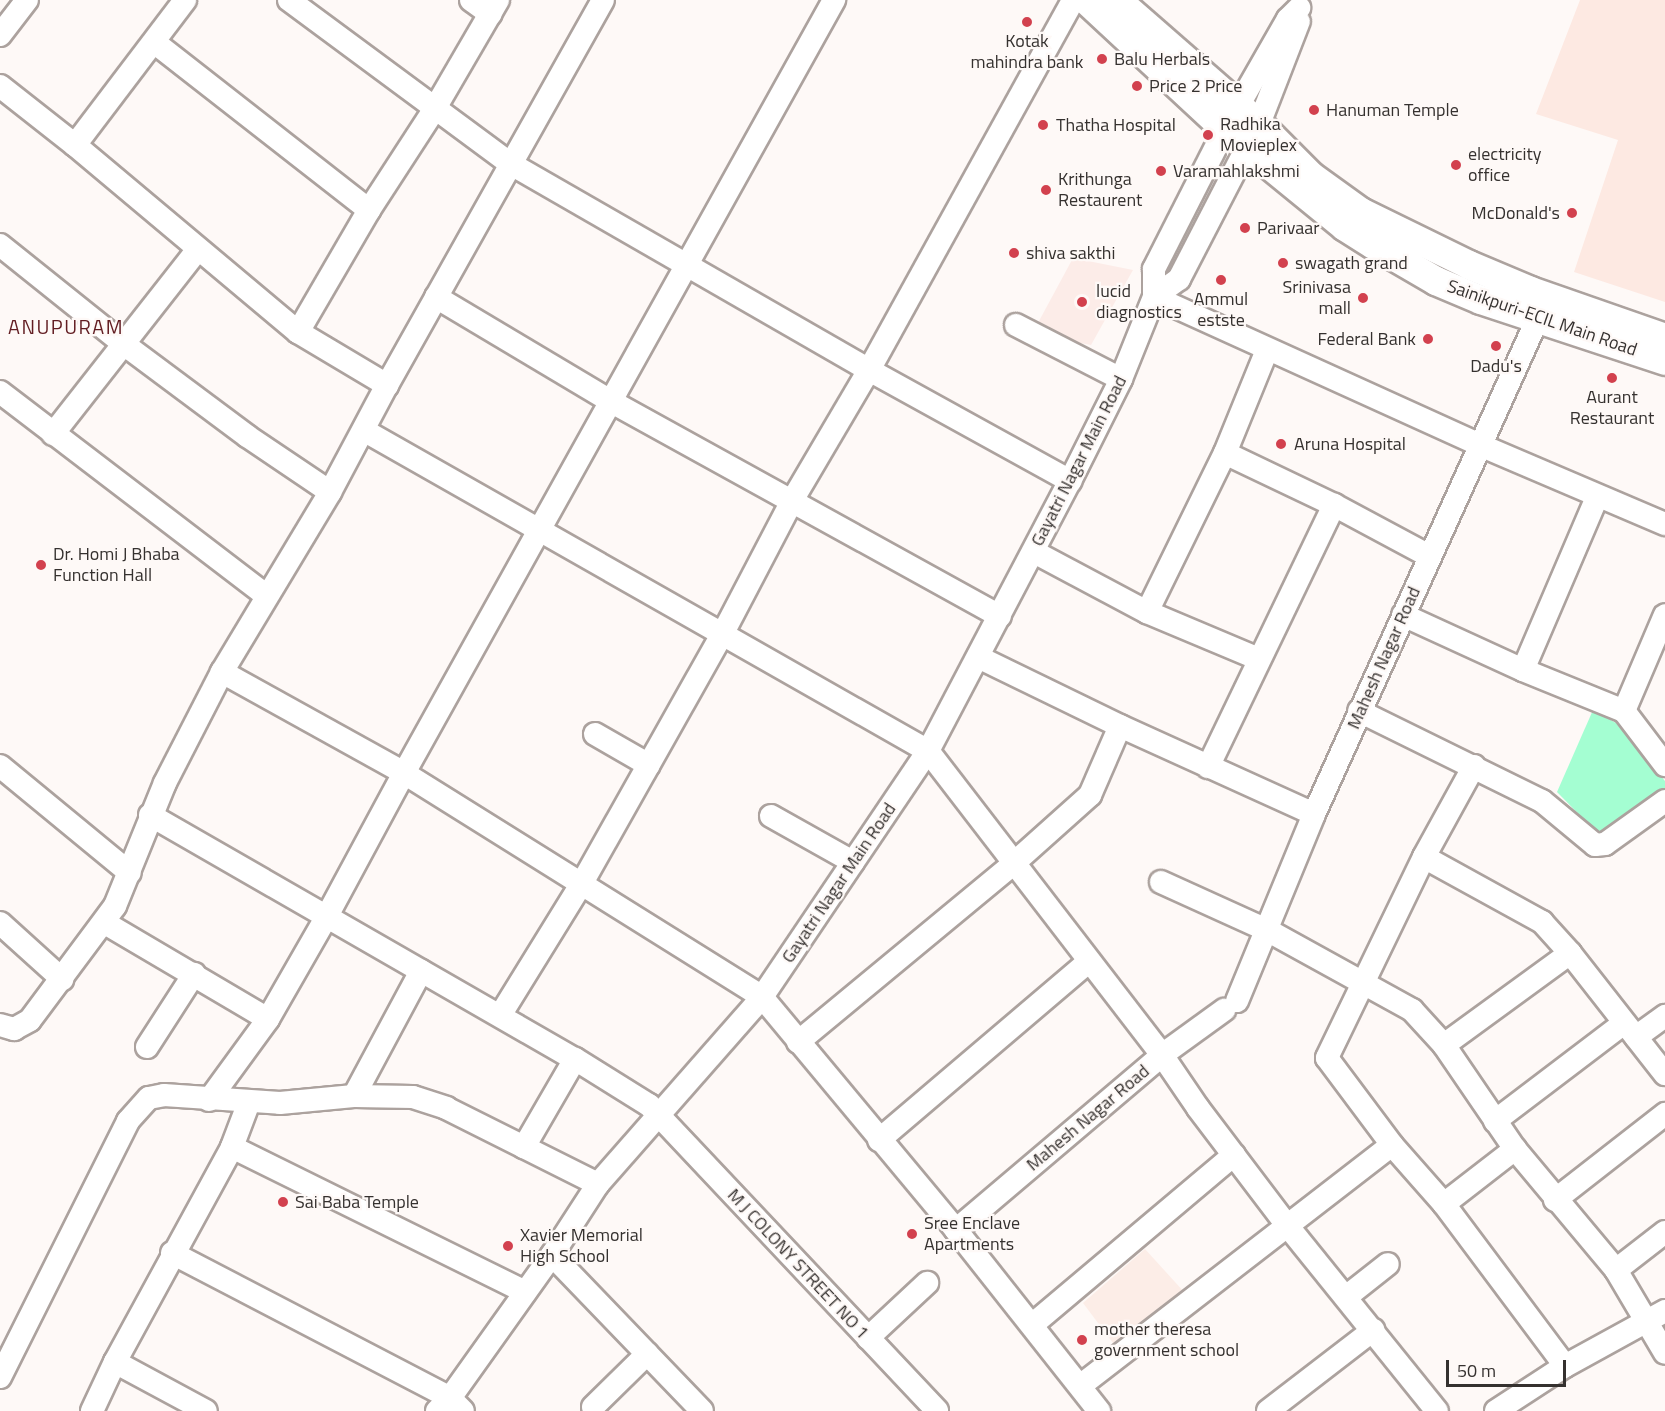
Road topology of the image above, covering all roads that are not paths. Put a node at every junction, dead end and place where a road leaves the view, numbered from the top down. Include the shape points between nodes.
1 (27, 0) edge
2 (185, 0) edge
3 (289, 0) edge
4 (471, 0) edge
5 (603, 0) edge
6 (834, 0) edge
7 (1073, 0) edge
8 (1086, 0) edge
9 (1117, 0) edge
10 (1301, 4) edge
11 (494, 7) edge
12 (0, 35) edge
13 (154, 42) junction
14 (0, 86) edge
15 (434, 110) junction
16 (1243, 126) junction
17 (75, 145) junction
18 (511, 164) junction
19 (369, 210) junction
20 (0, 245) edge
21 (198, 249) junction
22 (688, 264) junction
23 (436, 297) junction
24 (1154, 297) junction
25 (1538, 318) junction
26 (1016, 325) dead end
27 (298, 332) junction
28 (1665, 338) edge
29 (125, 345) junction
30 (1267, 350) junction
31 (1665, 361) edge
32 (869, 370) junction
33 (1121, 379) junction
34 (387, 385) junction
35 (2, 398) edge
36 (612, 402) junction
37 (365, 431) junction
38 (53, 434) junction
39 (1482, 446) junction
40 (1225, 453) junction
41 (1070, 481) junction
42 (330, 492) junction
43 (1597, 497) junction
44 (793, 499) junction
45 (1334, 505) junction
46 (1665, 524) edge
47 (540, 530) junction
48 (1034, 552) junction
49 (1430, 556) junction
50 (267, 596) junction
51 (1147, 612) junction
52 (1403, 615) junction
53 (1665, 615) edge
54 (1000, 616) junction
55 (723, 633) junction
56 (1661, 638) edge
57 (978, 657) junction
58 (1259, 658) junction
59 (1523, 670) junction
60 (222, 672) junction
61 (1359, 711) junction
62 (1624, 711) junction
63 (1120, 726) junction
64 (595, 734) dead end
65 (928, 751) junction
66 (649, 765) junction
67 (1665, 765) edge
68 (0, 766) edge
69 (1474, 766) junction
70 (1208, 767) junction
71 (404, 773) junction
72 (1665, 801) edge
73 (1314, 814) junction
74 (150, 815) junction
75 (771, 816) dead end
76 (1424, 857) junction
77 (853, 862) junction
78 (1014, 863) junction
79 (130, 873) junction
80 (1161, 882) dead end
81 (582, 884) junction
82 (327, 916) junction
83 (105, 923) junction
84 (0, 924) edge
85 (1267, 930) junction
86 (1570, 953) junction
87 (1089, 961) junction
88 (421, 971) junction
89 (194, 974) junction
90 (62, 979) junction
91 (1365, 982) junction
92 (762, 997) junction
93 (501, 1014) junction
94 (1665, 1016) edge
95 (268, 1019) junction
96 (0, 1025) edge
97 (1630, 1030) junction
98 (798, 1042) junction
99 (1444, 1045) junction
100 (147, 1047) dead end
101 (1162, 1055) junction
102 (575, 1059) junction
103 (1665, 1074) edge
104 (354, 1096) junction
105 (209, 1100) junction
106 (249, 1102) junction
107 (1665, 1114) edge
108 (660, 1116) junction
109 (1495, 1121) junction
110 (879, 1140) junction
111 (1392, 1145) junction
112 (232, 1147) junction
113 (524, 1147) junction
114 (1515, 1149) junction
115 (1234, 1155) junction
116 (598, 1184) junction
117 (1555, 1200) junction
118 (1444, 1204) junction
119 (1286, 1224) junction
120 (956, 1230) junction
121 (1665, 1232) edge
122 (172, 1253) junction
123 (552, 1255) junction
124 (1388, 1264) dead end
125 (1616, 1270) junction
126 (927, 1283) dead end
127 (525, 1292) junction
128 (1346, 1296) junction
129 (1656, 1317) edge
130 (1032, 1325) junction
131 (1373, 1330) junction
132 (868, 1338) junction
133 (1665, 1353) edge
134 (647, 1354) junction
135 (115, 1362) junction
136 (1565, 1366) junction
137 (0, 1377) edge
138 (1080, 1386) junction
139 (450, 1407) edge
140 (593, 1407) dead end
141 (92, 1411) edge
142 (206, 1411) edge
143 (702, 1411) edge
144 (937, 1411) edge
145 (1099, 1411) edge
146 (1268, 1411) edge
147 (1437, 1411) edge
148 (1496, 1411) edge

1 - 12 street
2 - 13 street
3 - 15 street
4 - 11 street
5 - 18 street
6 - 22 street
7 - 32 street
8 - 16 main road, Sainikpuri-ECIL Main Road
9 - 16 main road
10 - 16 street via 1299,26
11 - 15 street
13 - 17 street
13 - 19 street
14 - 17 street
15 - 18 street
15 - 19 street
16 - 24 street via 1179,279
16 - 25 main road, Sainikpuri-ECIL Main Road via 1345,226 1374,245 1436,281
16 - 28 main road, Sainikpuri-ECIL Main Road via 1361,212 1402,234 1539,294
17 - 21 street
18 - 22 street
18 - 23 street
19 - 27 street
20 - 29 street
21 - 27 street
21 - 29 street
22 - 32 street
22 - 36 street
23 - 34 street
23 - 36 street
24 - 30 street
24 - 33 street, Gayatri Nagar Main Road
25 - 31 main road, Sainikpuri-ECIL Main Road
25 - 39 street, Mahesh Nagar Road
26 - 33 street
27 - 34 street
29 - 38 street
29 - 42 street
30 - 39 street
30 - 40 street
32 - 41 street
32 - 44 street
33 - 41 street, Gayatri Nagar Main Road
34 - 37 street
35 - 38 street
36 - 44 street
36 - 47 street
37 - 42 street
37 - 47 street
38 - 50 street
39 - 43 street
39 - 49 street, Mahesh Nagar Road
40 - 45 street
40 - 51 street
41 - 48 street, Gayatri Nagar Main Road
42 - 50 street
43 - 46 street
43 - 59 street
44 - 54 street
44 - 55 street
45 - 49 street
45 - 58 street
47 - 55 street
47 - 71 street
48 - 51 street
48 - 54 street, Gayatri Nagar Main Road
49 - 52 street, Mahesh Nagar Road
50 - 60 street
51 - 58 street
52 - 59 street
52 - 61 street, Mahesh Nagar Road
53 - 56 street
54 - 57 street, Gayatri Nagar Main Road
55 - 65 street
55 - 66 street
56 - 62 street
57 - 63 street
57 - 65 street, Gayatri Nagar Main Road
58 - 70 street
59 - 62 street
60 - 71 street
60 - 74 street
61 - 69 street
61 - 73 street, Mahesh Nagar Road
62 - 67 street
63 - 70 street
63 - 78 street via 1090,795
64 - 66 street
65 - 77 street, Gayatri Nagar Main Road
65 - 78 street
66 - 81 street
68 - 79 street
69 - 72 street via 1542,801 1595,844 1605,844
69 - 76 street
70 - 73 street
71 - 81 street
71 - 82 street
73 - 85 street, Mahesh Nagar Road
74 - 79 street
74 - 82 street, M J COLONY STREET NO 1
75 - 77 street
76 - 86 street via 1542,922
76 - 91 street
77 - 92 street, Gayatri Nagar Main Road
78 - 87 street
78 - 98 street
79 - 83 street
80 - 85 street
81 - 92 street
81 - 93 street
82 - 88 street, M J COLONY STREET NO 1
82 - 95 street
83 - 89 street
83 - 90 street
84 - 90 street
85 - 91 street
85 - 101 street, Mahesh Nagar Road via 1230,1005
86 - 97 street
86 - 99 street
87 - 101 street
87 - 110 street
88 - 93 street, M J COLONY STREET NO 1
88 - 104 street
89 - 95 street
89 - 100 street
90 - 96 street via 22,1026 14,1029
91 - 99 street via 1412,1010
91 - 111 street via 1328,1051 1329,1064
92 - 98 street
92 - 108 street, Gayatri Nagar Main Road
93 - 102 street, M J COLONY STREET NO 1
94 - 97 street
95 - 105 street
97 - 103 street
97 - 109 street
98 - 110 street
99 - 109 street
101 - 115 street
101 - 120 street, Mahesh Nagar Road
102 - 108 street, M J COLONY STREET NO 1 via 638,1097
102 - 113 street
104 - 106 street
104 - 113 street via 429,1101
105 - 106 street
105 - 137 street via 164,1095 149,1098 137,1109
106 - 112 street
107 - 117 street
108 - 116 street, Gayatri Nagar Main Road
108 - 132 street, M J COLONY STREET NO 1
109 - 114 street
110 - 120 street
111 - 118 street
111 - 119 street
112 - 122 street
112 - 127 street
113 - 116 street
114 - 117 street
114 - 118 street
115 - 119 street
115 - 130 street
116 - 123 street, Gayatri Nagar Main Road
117 - 125 street
118 - 136 street
119 - 128 street
119 - 138 street
120 - 130 street
121 - 125 street
122 - 135 street
122 - 139 street
123 - 127 street, Gayatri Nagar Main Road
123 - 134 street
124 - 128 street
125 - 129 street
126 - 132 street
127 - 139 street, Gayatri Nagar Main Road
128 - 131 street
129 - 133 street
129 - 136 street
130 - 138 street
131 - 146 street
131 - 147 street
132 - 144 street, M J COLONY STREET NO 1
134 - 140 street
134 - 143 street
135 - 141 street
135 - 142 street
136 - 148 street
138 - 145 street

